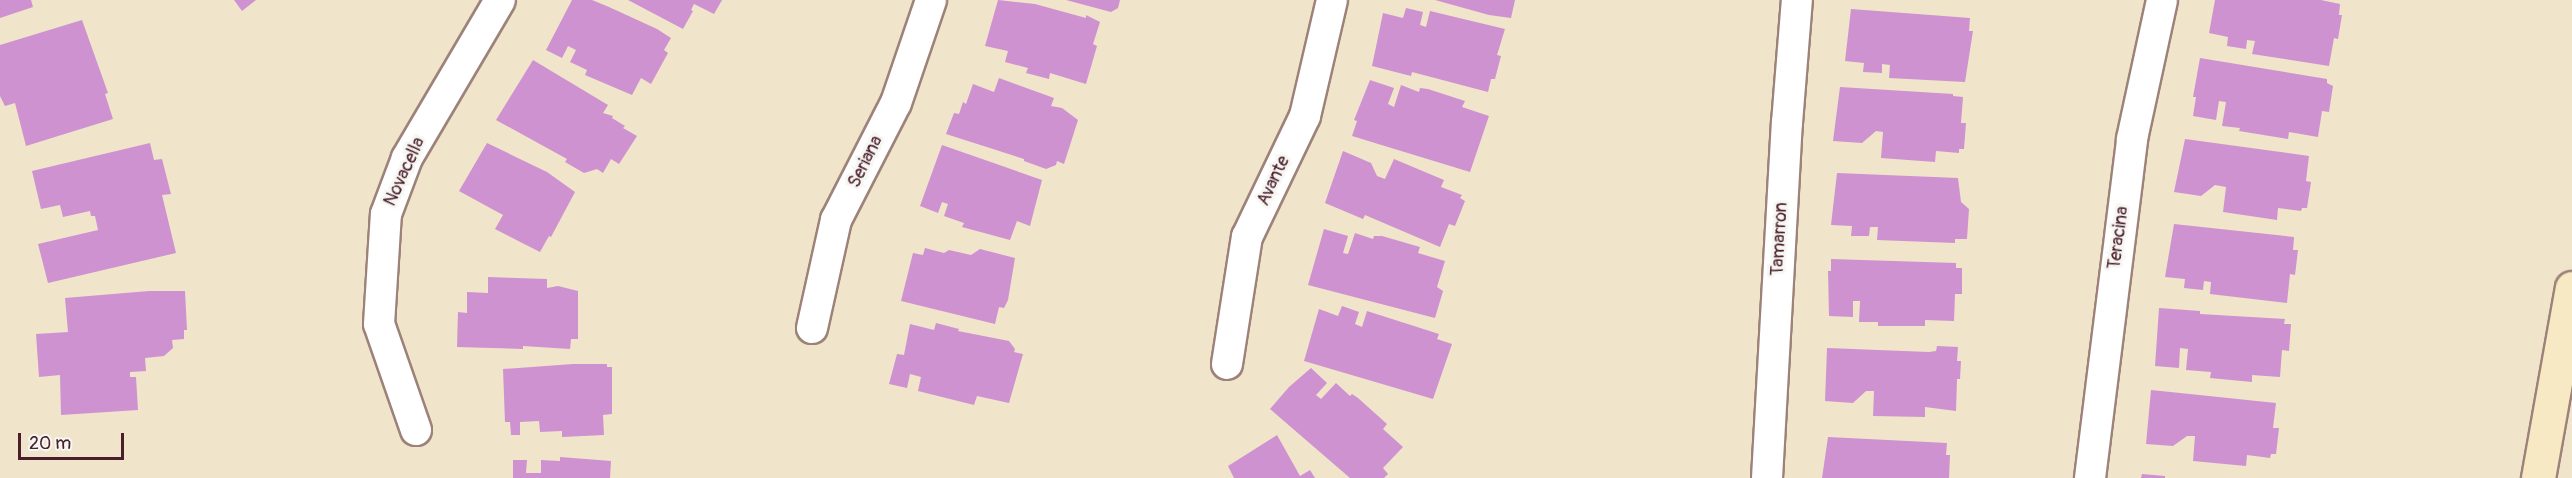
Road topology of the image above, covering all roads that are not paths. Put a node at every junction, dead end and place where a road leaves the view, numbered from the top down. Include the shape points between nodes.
1 (500, 0) edge
2 (932, 0) edge
3 (1332, 0) edge
4 (1797, 0) edge
5 (2162, 0) edge
6 (2572, 288) edge
7 (812, 328) dead end
8 (1227, 364) dead end
9 (416, 430) dead end
10 (1767, 478) edge
11 (2090, 478) edge
12 (2538, 478) edge

1 - 9 street, Novacella via 407,158 386,214 379,324
2 - 7 street, Seriana via 896,103 836,220
3 - 8 street, Avante via 1305,116 1247,237
4 - 10 street, Tamarron via 1786,123
5 - 11 street, Teracina via 2132,139
6 - 12 main road

